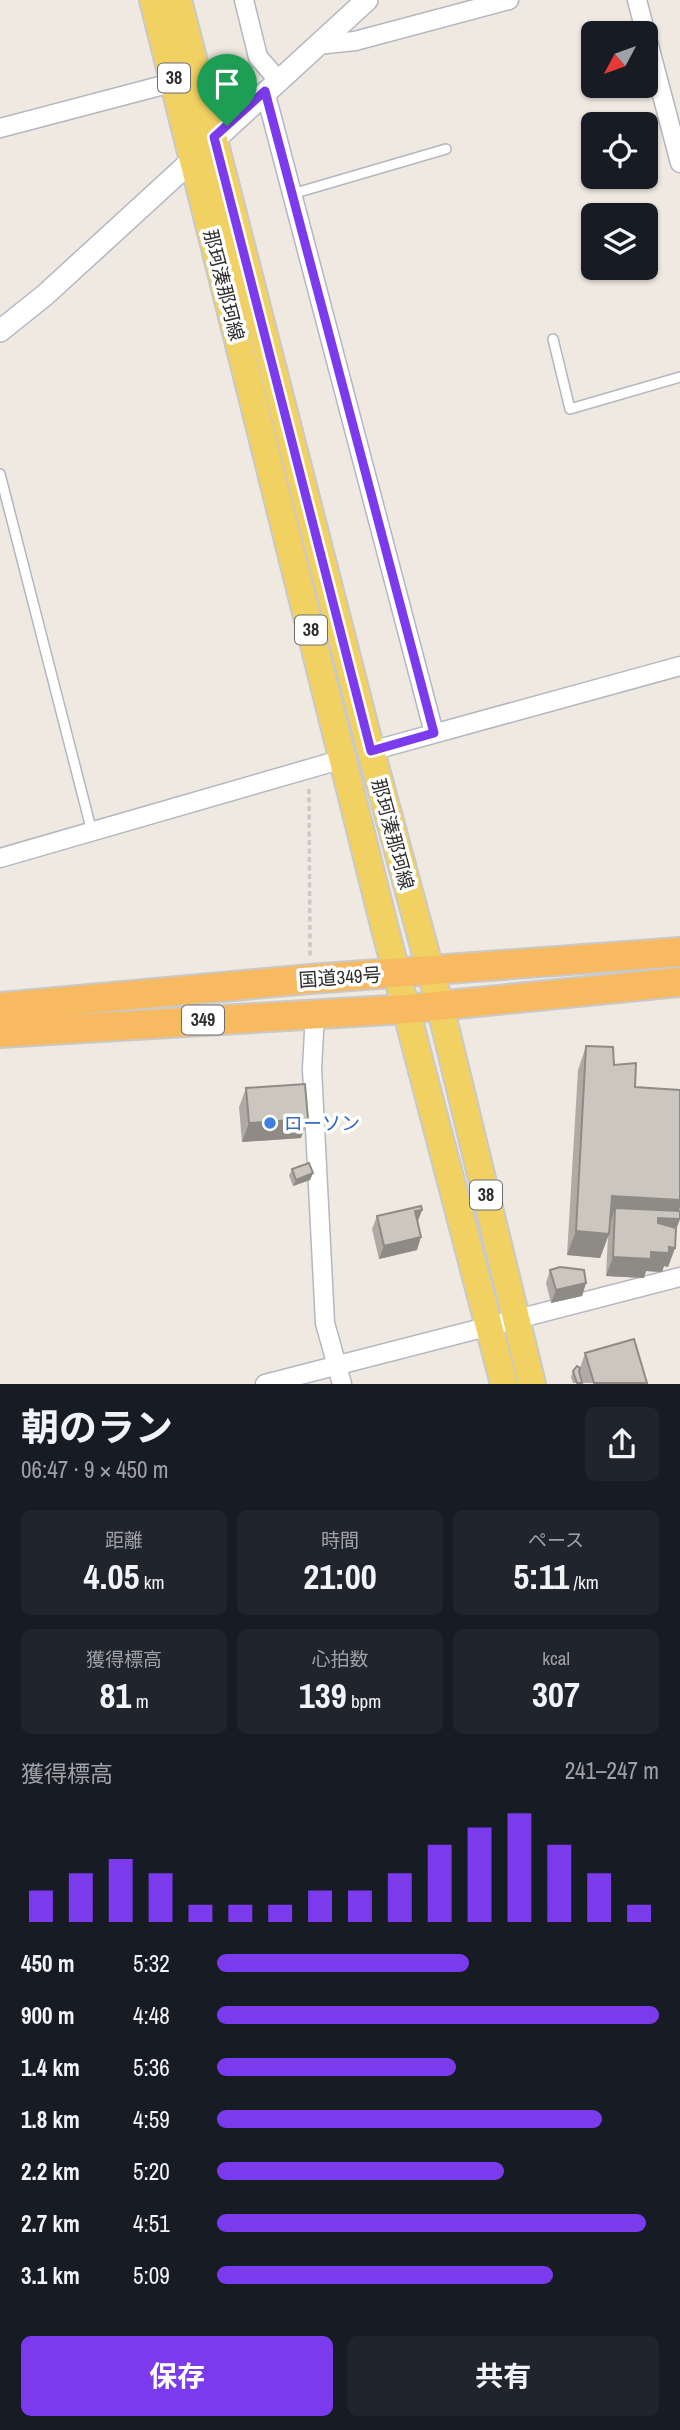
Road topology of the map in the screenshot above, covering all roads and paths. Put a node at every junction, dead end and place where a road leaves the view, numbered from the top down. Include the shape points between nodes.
1 (153, 0) edge
2 (178, 0) edge
3 (244, 0) edge
4 (367, 0) edge
5 (509, 0) edge
6 (637, 0) edge
7 (317, 45) junction
8 (175, 82) junction
9 (271, 86) junction
10 (0, 128) edge
11 (214, 137) junction
12 (446, 149) dead end
13 (193, 157) junction
14 (680, 163) edge
15 (292, 194) junction
16 (0, 331) edge
17 (553, 339) dead end
18 (680, 377) edge
19 (0, 474) edge
20 (680, 666) edge
21 (434, 733) junction
22 (371, 751) junction
23 (343, 759) junction
24 (309, 769) junction
25 (93, 832) junction
26 (0, 858) edge
27 (680, 952) edge
28 (430, 971) junction
29 (397, 973) junction
30 (310, 979) junction
31 (680, 982) edge
32 (440, 1006) junction
33 (0, 1007) edge
34 (406, 1009) junction
35 (315, 1013) junction
36 (0, 1033) edge
37 (680, 1277) edge
38 (516, 1320) junction
39 (491, 1328) junction
40 (337, 1366) junction
41 (265, 1384) edge
42 (342, 1384) edge
43 (504, 1384) edge
44 (532, 1384) edge

1 - 8 main road, 那珂湊那珂線 / 38
2 - 11 main road, 那珂湊那珂線 / 38
3 - 9 street via 258,57
4 - 7 street
5 - 7 street via 355,41
6 - 14 street
7 - 9 street
8 - 10 street
8 - 13 main road, 那珂湊那珂線 / 38
9 - 11 street
9 - 15 street
11 - 13 street
11 - 22 main road, 那珂湊那珂線 / 38
12 - 15 lane
13 - 16 street
13 - 23 main road, 那珂湊那珂線 / 38
15 - 21 street
17 - 18 lane via 570,409
19 - 25 lane
20 - 21 street
21 - 22 street
22 - 28 main road, 那珂湊那珂線 / 38
23 - 24 street
23 - 29 main road, 那珂湊那珂線 / 38
24 - 25 street
24 - 30 path
25 - 26 street
27 - 28 highway, 国道349号 / 349
28 - 29 highway, 国道349号 / 349
28 - 32 main road, 那珂湊那珂線 / 38
29 - 30 highway, 国道349号 / 349
29 - 34 main road, 那珂湊那珂線 / 38
30 - 33 highway, 国道349号 / 349
31 - 32 highway, 国道349号 / 349
32 - 34 highway, 国道349号 / 349
32 - 38 main road, 那珂湊那珂線 / 38
34 - 35 highway, 国道349号 / 349
34 - 39 main road, 那珂湊那珂線 / 38
35 - 36 highway, 国道349号 / 349
35 - 40 street via 312,1069 325,1323
37 - 38 street
38 - 39 street
38 - 44 main road, 那珂湊那珂線 / 38
39 - 40 street
39 - 43 main road, 那珂湊那珂線 / 38
40 - 41 street
40 - 42 street

